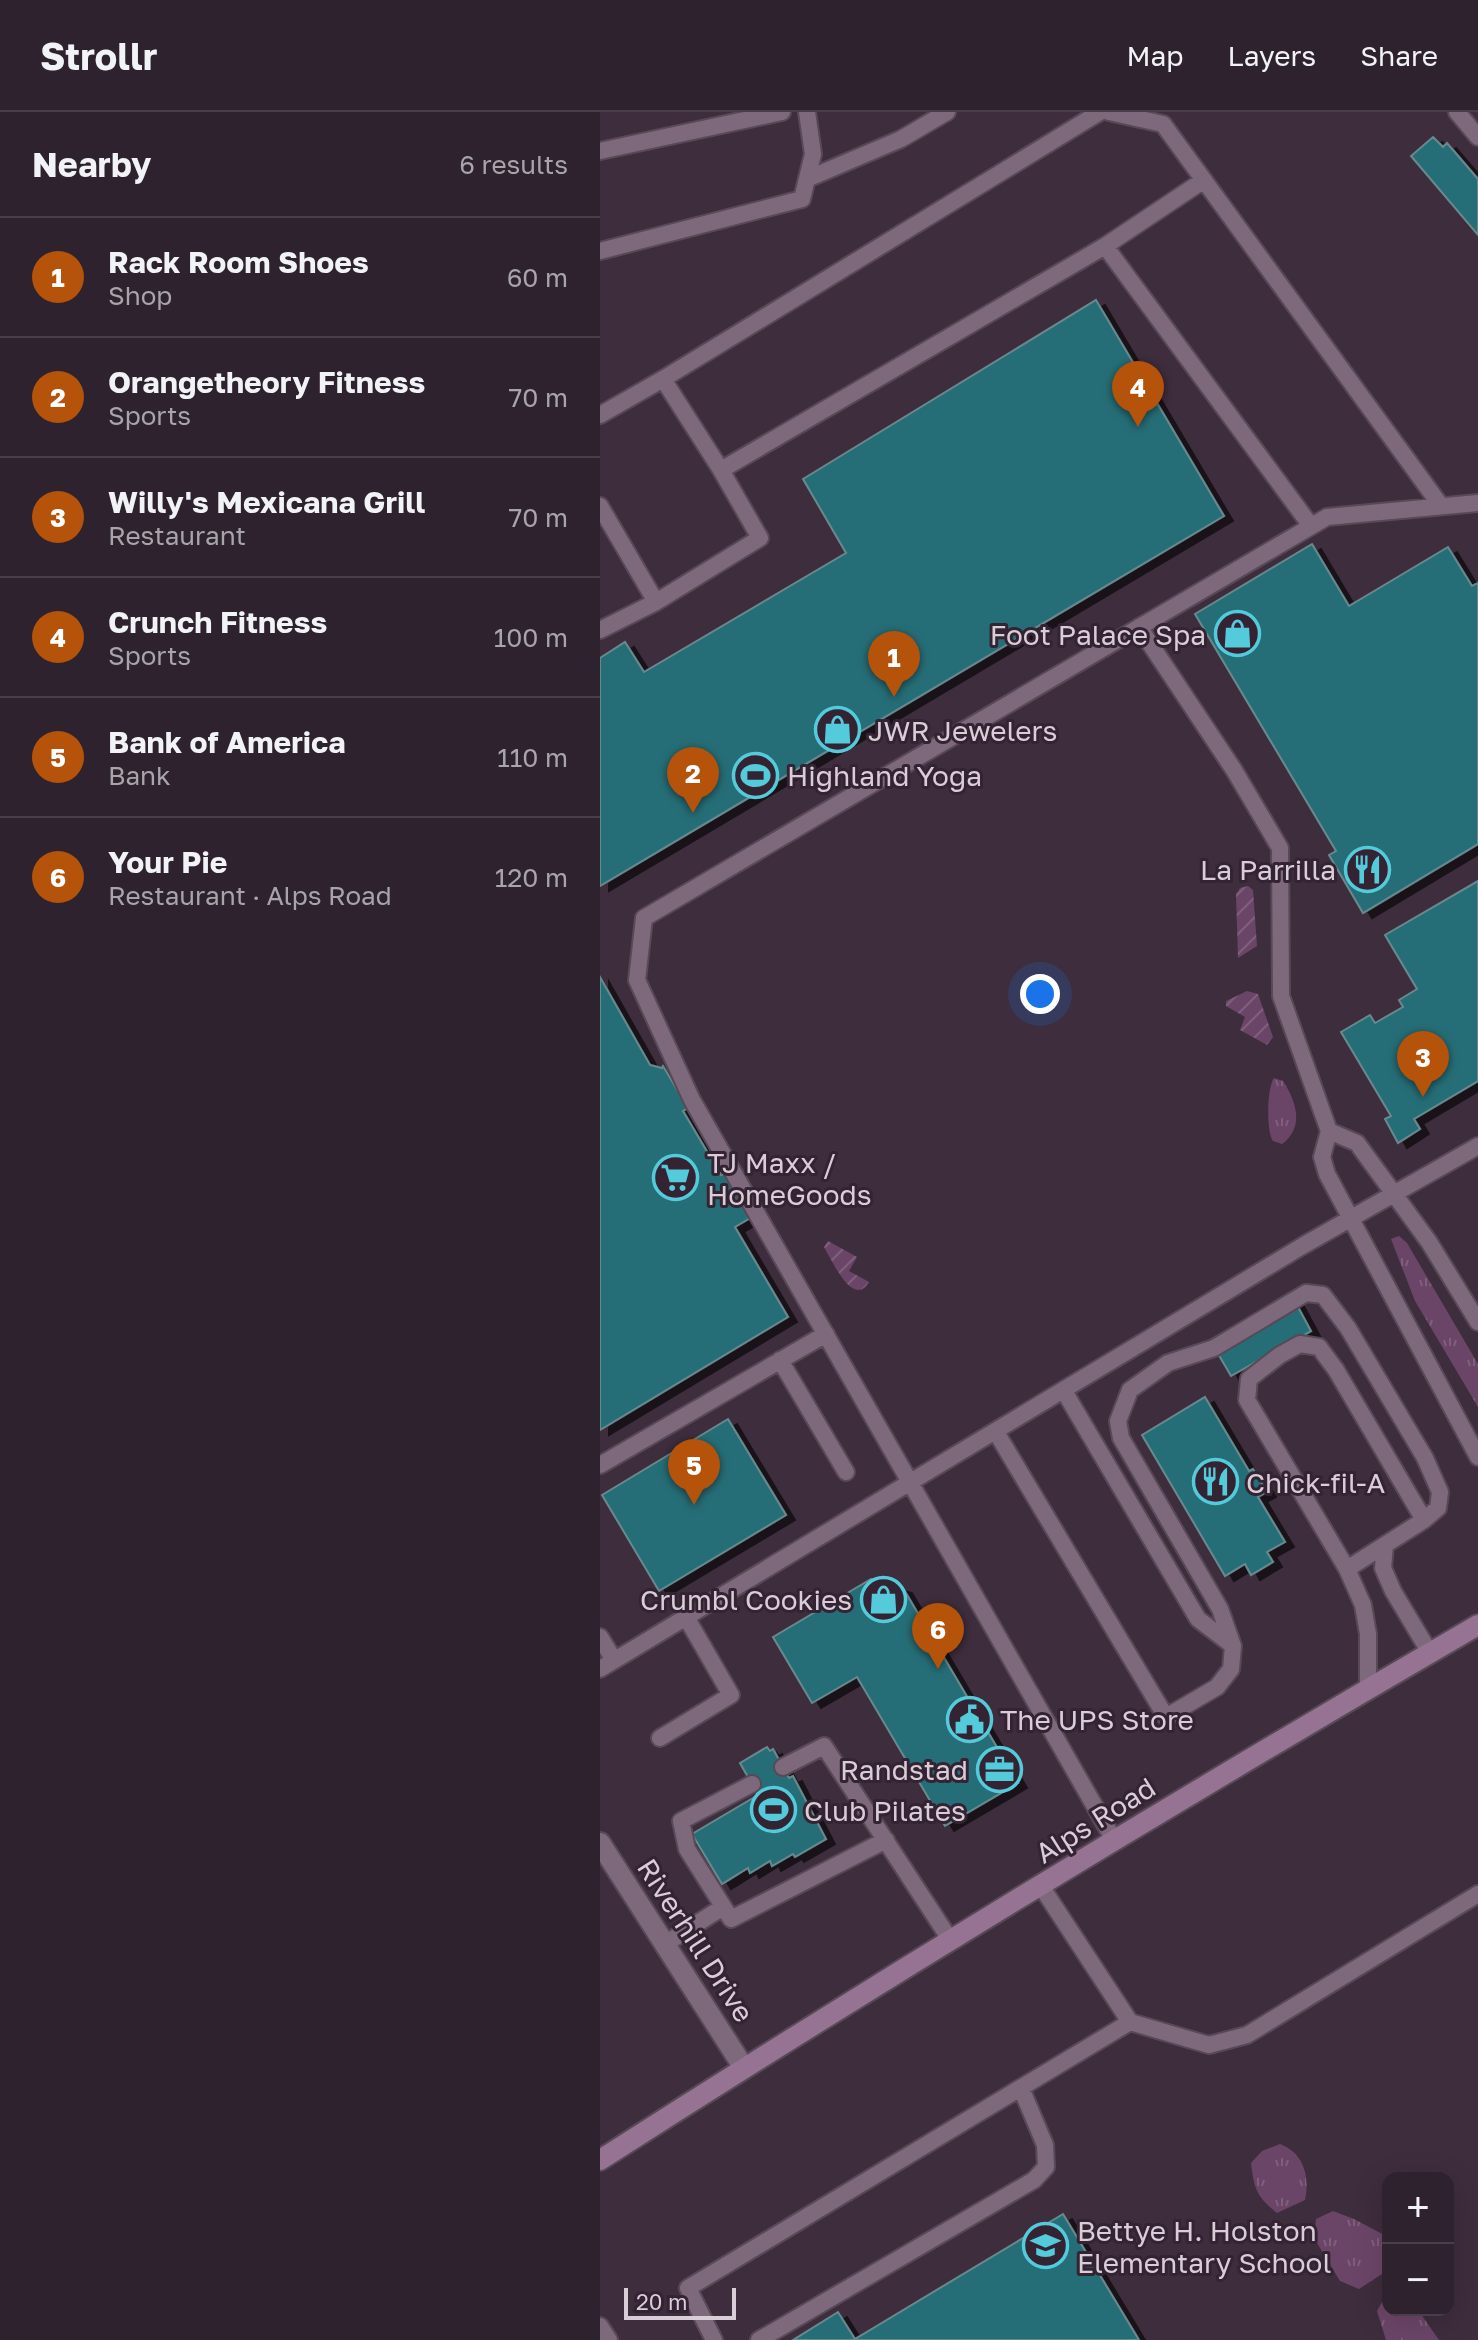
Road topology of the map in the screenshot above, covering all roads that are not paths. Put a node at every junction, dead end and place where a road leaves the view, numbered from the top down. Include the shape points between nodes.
1 (782, 112) edge
2 (807, 112) edge
3 (947, 112) edge
4 (1100, 112) edge
5 (1109, 112) edge
6 (1457, 112) edge
7 (1478, 137) edge
8 (600, 151) edge
9 (807, 179) junction
10 (1204, 180) junction
11 (1105, 246) junction
12 (600, 251) edge
13 (663, 379) junction
14 (600, 415) edge
15 (721, 470) junction
16 (1478, 503) edge
17 (600, 506) edge
18 (1441, 506) junction
19 (1311, 526) junction
20 (656, 602) junction
21 (1139, 627) junction
22 (600, 630) edge
23 (1329, 1131) junction
24 (1478, 1146) edge
25 (1396, 1195) junction
26 (1350, 1219) junction
27 (1478, 1322) edge
28 (826, 1334) junction
29 (780, 1360) junction
30 (1064, 1391) junction
31 (996, 1432) junction
32 (1478, 1457) edge
33 (600, 1465) edge
34 (846, 1472) dead end
35 (910, 1482) junction
36 (1424, 1520) junction
37 (1385, 1545) junction
38 (1347, 1569) junction
39 (686, 1617) junction
40 (1478, 1625) edge
41 (600, 1637) edge
42 (1233, 1646) junction
43 (1430, 1653) junction
44 (607, 1664) edge
45 (1368, 1689) junction
46 (660, 1738) dead end
47 (783, 1767) dead end
48 (752, 1784) dead end
49 (886, 1840) junction
50 (1114, 1840) junction
51 (600, 1843) edge
52 (1041, 1886) junction
53 (1478, 1894) edge
54 (723, 1907) junction
55 (951, 1941) junction
56 (665, 1944) junction
57 (1130, 2022) junction
58 (744, 2068) junction
59 (1021, 2088) junction
60 (600, 2160) edge
61 (600, 2326) edge
62 (609, 2340) edge
63 (714, 2340) edge
64 (759, 2340) edge

1 - 8 lane
2 - 9 lane via 813,154
3 - 9 lane via 901,139
4 - 13 lane
5 - 10 lane via 1163,124
6 - 7 lane
9 - 12 lane via 802,199
10 - 11 lane
10 - 18 lane
11 - 15 lane
11 - 19 lane
13 - 14 lane
13 - 15 lane
15 - 20 lane via 760,538
16 - 18 lane
17 - 20 lane
18 - 19 lane via 1327,517
19 - 21 lane
20 - 22 lane
21 - 23 lane via 1280,848 1281,996
21 - 28 lane via 644,918 637,980 692,1100
23 - 25 lane via 1357,1143
23 - 26 lane via 1322,1157
24 - 25 lane
25 - 26 lane
25 - 27 lane
26 - 30 lane
26 - 32 lane
28 - 29 lane
28 - 35 lane
29 - 33 lane
29 - 34 lane
30 - 31 lane
30 - 42 lane via 1198,1619
31 - 35 lane
31 - 42 lane via 1166,1717 1217,1687 1231,1669
35 - 39 lane
35 - 50 lane
36 - 37 lane
36 - 38 lane via 1319,1347 1300,1344 1280,1355 1249,1379 1247,1400
36 - 42 lane via 1438,1508 1440,1492 1425,1458 1323,1295 1306,1293 1214,1348 1168,1363 1130,1390 1118,1421 1121,1438 1220,1609
37 - 38 lane
37 - 43 lane via 1383,1568
38 - 45 lane via 1363,1605
39 - 44 lane
39 - 46 lane via 731,1695
40 - 43 main road, Alps Road
41 - 44 lane
43 - 45 main road, Alps Road
45 - 50 main road, Alps Road
47 - 49 lane via 824,1746
48 - 54 lane via 681,1821 687,1849
49 - 54 lane via 731,1919
49 - 55 lane
50 - 52 main road, Alps Road
51 - 56 street, Riverhill Drive
52 - 55 main road, Alps Road
52 - 57 lane
53 - 57 lane via 1247,2035 1209,2045
54 - 56 lane
55 - 58 main road, Alps Road
56 - 58 street, Riverhill Drive
57 - 59 lane
58 - 60 main road, Alps Road
59 - 63 lane via 688,2288
59 - 64 lane via 1045,2145 1046,2167 1034,2180
61 - 62 lane

